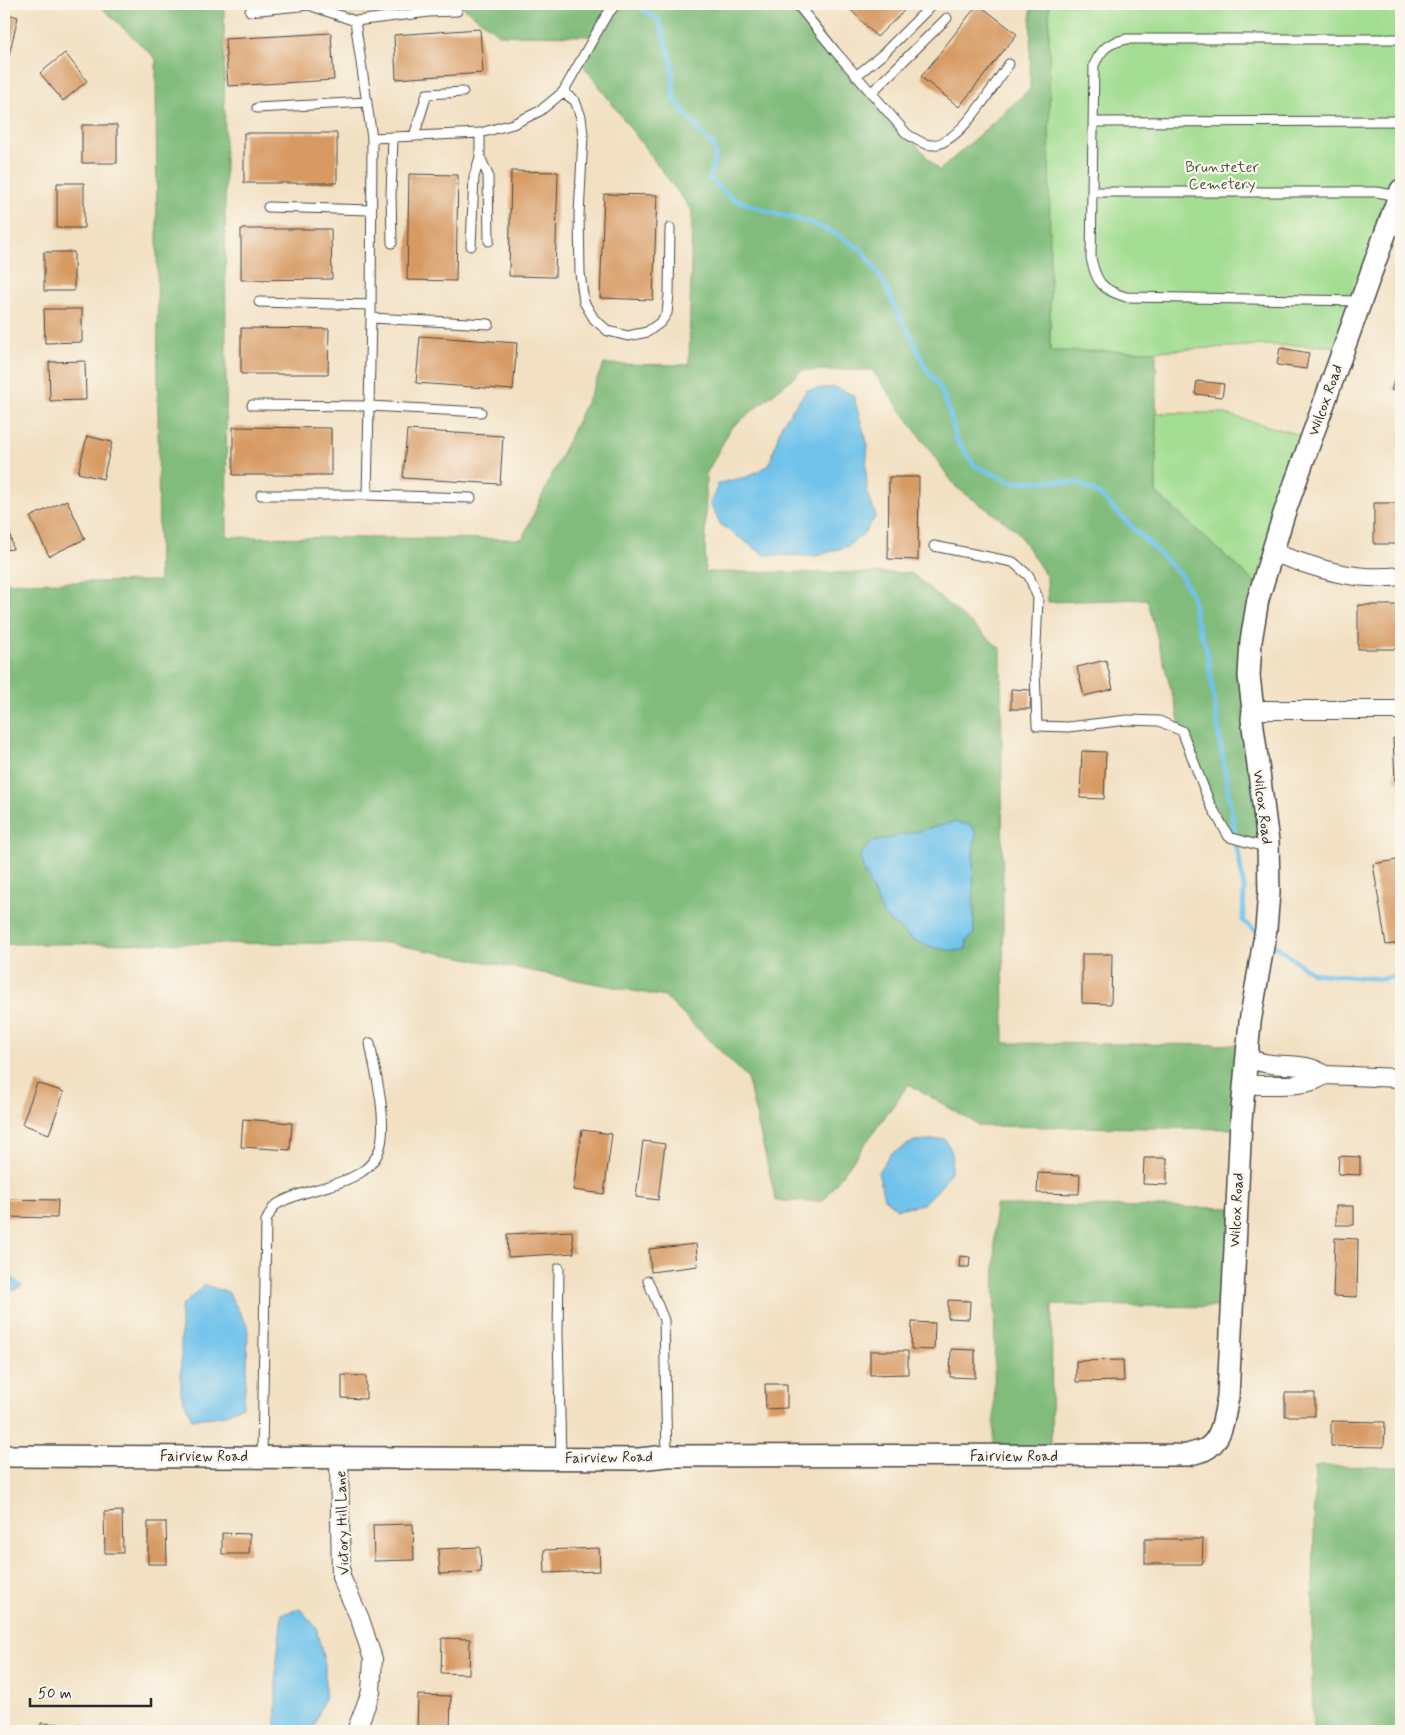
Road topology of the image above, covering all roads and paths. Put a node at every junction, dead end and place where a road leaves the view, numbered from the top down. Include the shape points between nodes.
1 (616, 4) edge
2 (933, 4) edge
3 (801, 5) edge
4 (250, 11) dead end
5 (457, 11) dead end
6 (947, 18) dead end
7 (355, 21) junction
8 (1401, 39) edge
9 (1009, 64) dead end
10 (856, 76) junction
11 (463, 92) dead end
12 (563, 92) junction
13 (871, 93) junction
14 (367, 102) junction
15 (257, 108) dead end
16 (1401, 121) edge
17 (1093, 122) junction
18 (480, 134) junction
19 (414, 136) junction
20 (393, 137) junction
21 (372, 138) junction
22 (480, 158) junction
23 (1092, 192) junction
24 (1400, 193) edge
25 (268, 207) dead end
26 (371, 210) junction
27 (670, 228) dead end
28 (489, 241) dead end
29 (392, 243) dead end
30 (471, 246) dead end
31 (1360, 301) junction
32 (259, 302) dead end
33 (371, 304) junction
34 (371, 318) junction
35 (489, 324) dead end
36 (252, 405) dead end
37 (369, 406) junction
38 (481, 412) dead end
39 (261, 495) dead end
40 (367, 495) junction
41 (471, 498) dead end
42 (934, 546) dead end
43 (1271, 552) junction
44 (1401, 576) edge
45 (1252, 710) junction
46 (1401, 710) edge
47 (1269, 848) junction
48 (370, 1042) dead end
49 (1247, 1059) junction
50 (1324, 1075) junction
51 (1401, 1078) edge
52 (1244, 1085) junction
53 (558, 1268) dead end
54 (648, 1281) dead end
55 (1212, 1444) joint
56 (4, 1456) edge
57 (262, 1456) junction
58 (667, 1456) junction
59 (339, 1457) junction
60 (560, 1458) junction
61 (356, 1731) edge

1 - 12 lane
2 - 10 lane
3 - 10 lane
4 - 7 lane via 309,5
5 - 7 lane
6 - 13 lane
7 - 14 lane
8 - 17 lane via 1127,39 1113,42 1100,53 1094,65
9 - 13 lane via 962,129 944,143 930,145 907,134
10 - 13 lane
11 - 19 lane via 427,94
12 - 18 lane via 540,111
12 - 27 lane via 575,101 583,135 579,215 584,302 608,331 628,336 647,332 661,322 669,294
14 - 15 lane
14 - 21 lane
16 - 17 lane
17 - 23 lane
18 - 19 lane
18 - 22 lane
19 - 20 lane
20 - 21 lane
20 - 29 lane
21 - 26 lane
22 - 28 lane via 488,175
22 - 30 lane via 474,177
23 - 24 lane
23 - 31 lane via 1091,258 1101,285 1112,292 1126,297
24 - 31 street, Wilcox Road
25 - 26 lane
26 - 33 lane
31 - 43 street, Wilcox Road
32 - 33 lane
33 - 34 lane
34 - 35 lane
34 - 37 lane
36 - 37 lane
37 - 38 lane
37 - 40 lane
39 - 40 lane
40 - 41 lane
42 - 47 lane via 1013,562 1028,576 1038,598 1037,726 1159,721 1182,731 1210,804 1229,837
43 - 44 street via 1338,574
43 - 45 street, Wilcox Road via 1251,641
45 - 46 street
45 - 47 street, Wilcox Road
47 - 49 street, Wilcox Road via 1270,892
48 - 57 lane via 381,1106 382,1138 376,1159 355,1177 274,1205 266,1221
49 - 50 street via 1311,1068
49 - 52 street, Wilcox Road
50 - 51 street
50 - 52 street via 1315,1081 1294,1084
52 - 55 street, Wilcox Road via 1228,1397 1223,1423
53 - 60 lane
54 - 58 lane via 664,1320
55 - 58 street, Fairview Road via 1188,1455
56 - 57 street, Fairview Road
57 - 59 street, Fairview Road
58 - 60 street, Fairview Road
59 - 60 street, Fairview Road
59 - 61 street, Victory Hill Lane via 342,1577 373,1659 371,1692

